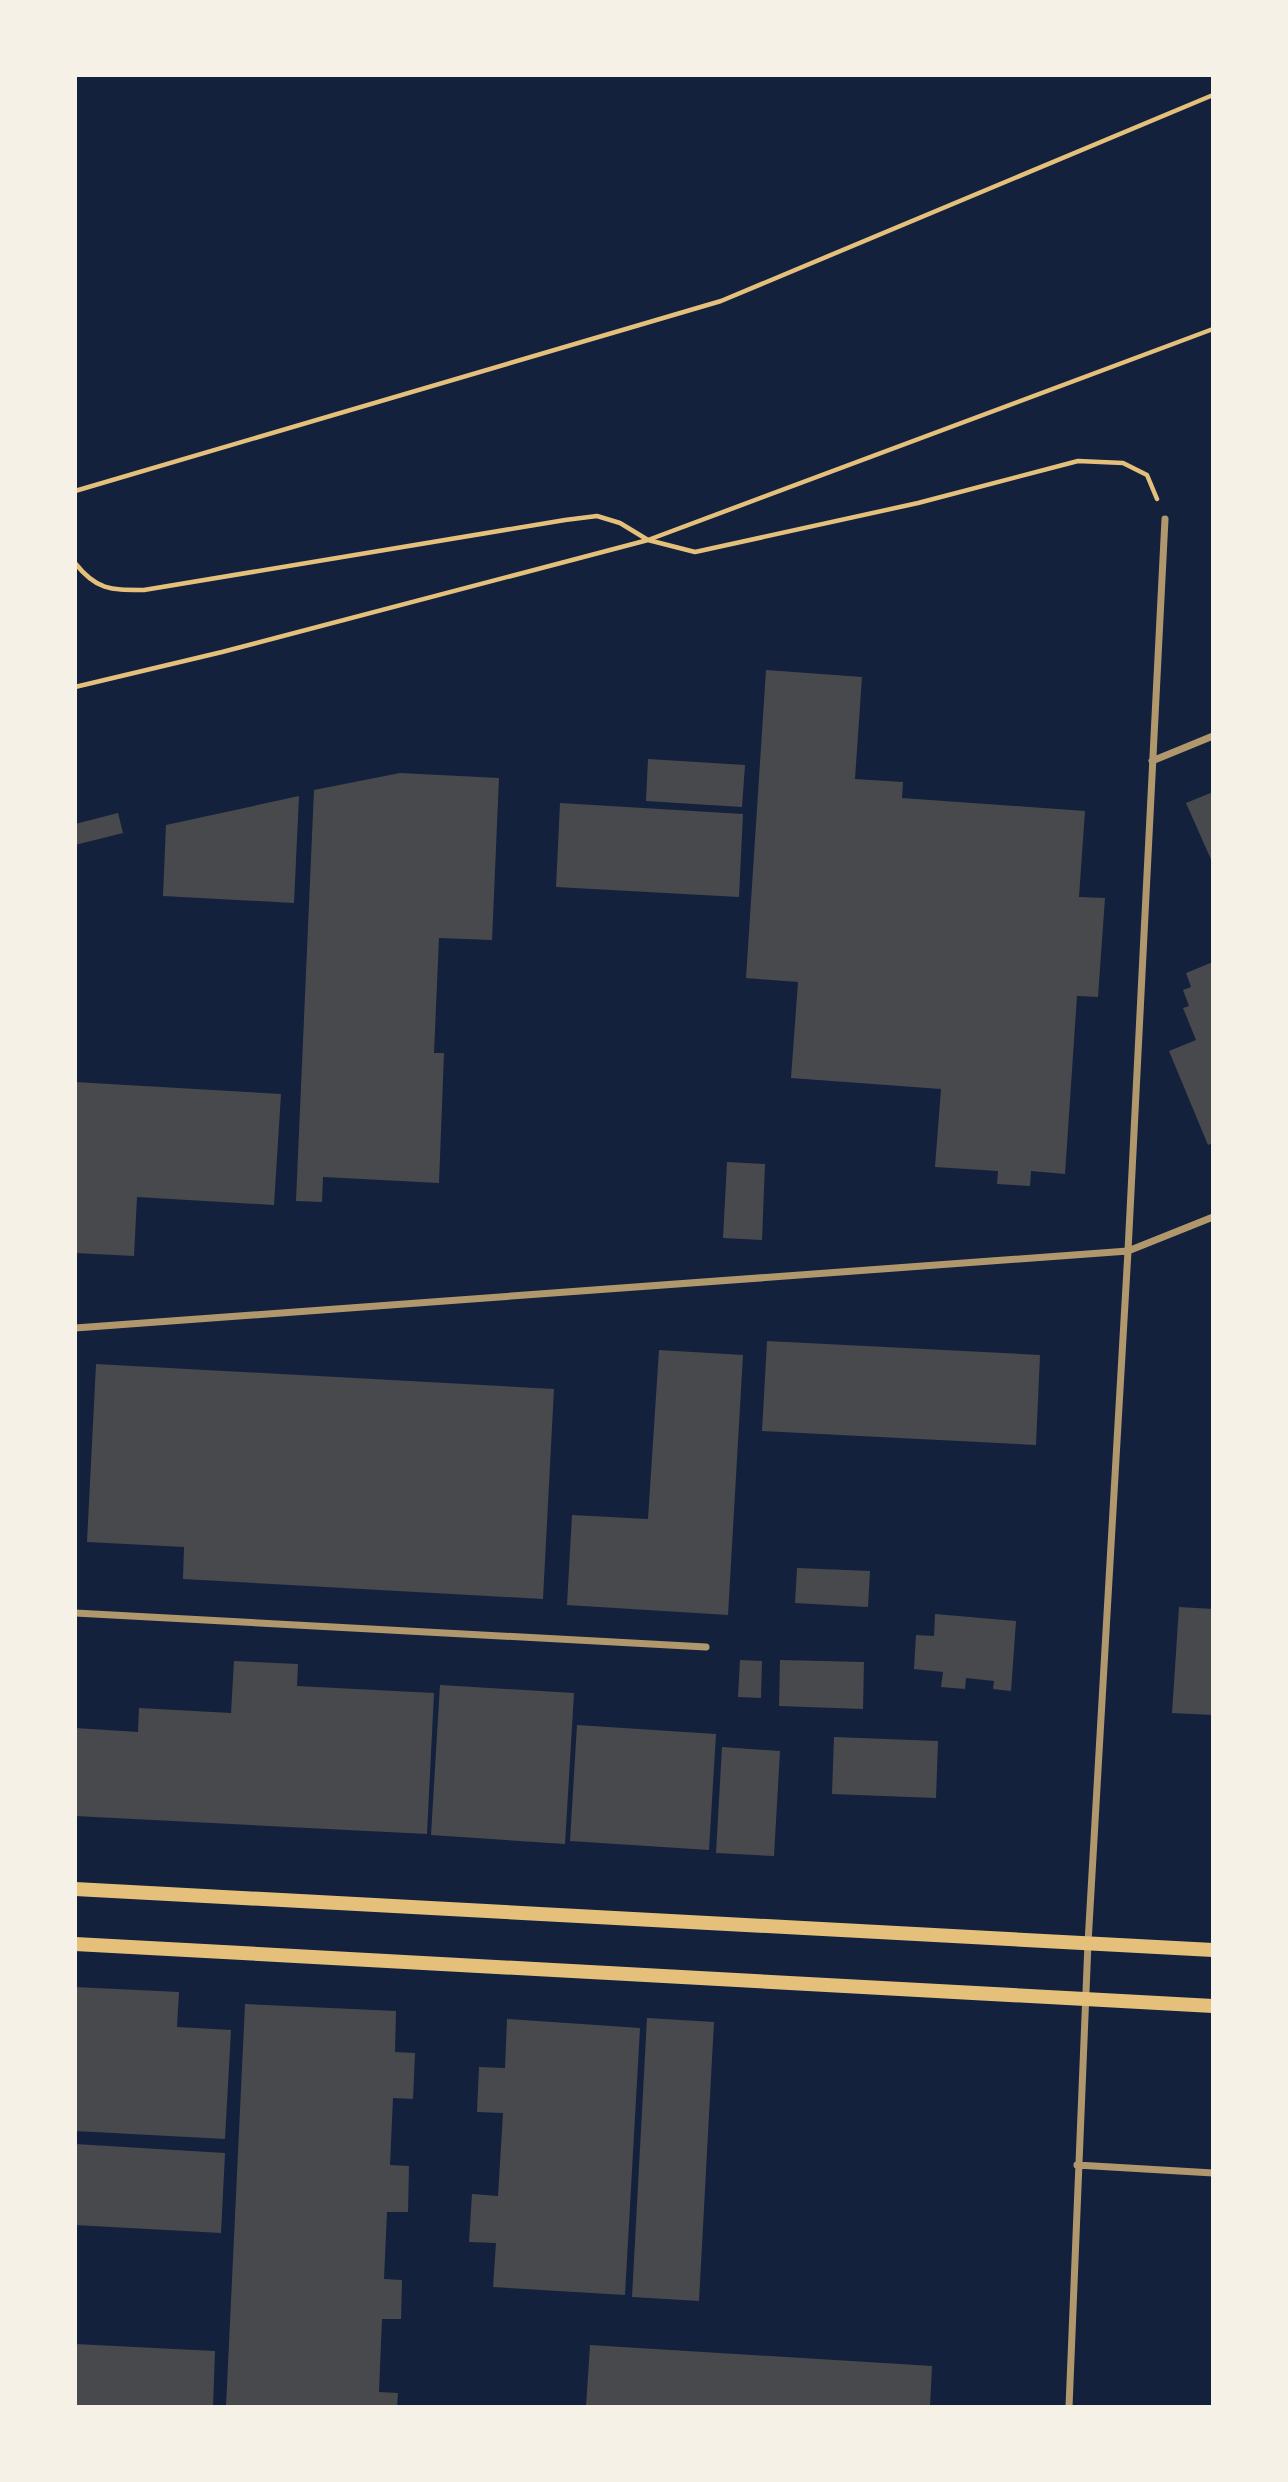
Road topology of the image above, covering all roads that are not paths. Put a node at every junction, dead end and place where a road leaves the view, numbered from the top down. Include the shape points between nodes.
1 (1166, 519) road end
2 (1213, 736) edge
3 (1152, 761) junction
4 (1213, 1217) edge
5 (1128, 1251) junction
6 (75, 1328) edge
7 (75, 1613) edge
8 (706, 1647) dead end
9 (75, 1889) edge
10 (1088, 1943) junction
11 (75, 1944) edge
12 (1213, 1950) edge
13 (1086, 1999) junction
14 (1213, 2006) edge
15 (1077, 2165) junction
16 (1213, 2172) edge
17 (1069, 2407) edge

1 - 3 street
2 - 3 street
3 - 5 street
4 - 5 street
5 - 6 street
5 - 10 street
7 - 8 street
9 - 10 main road
10 - 12 main road
10 - 13 street
11 - 13 main road
13 - 14 main road
13 - 15 street
15 - 16 street
15 - 17 street

